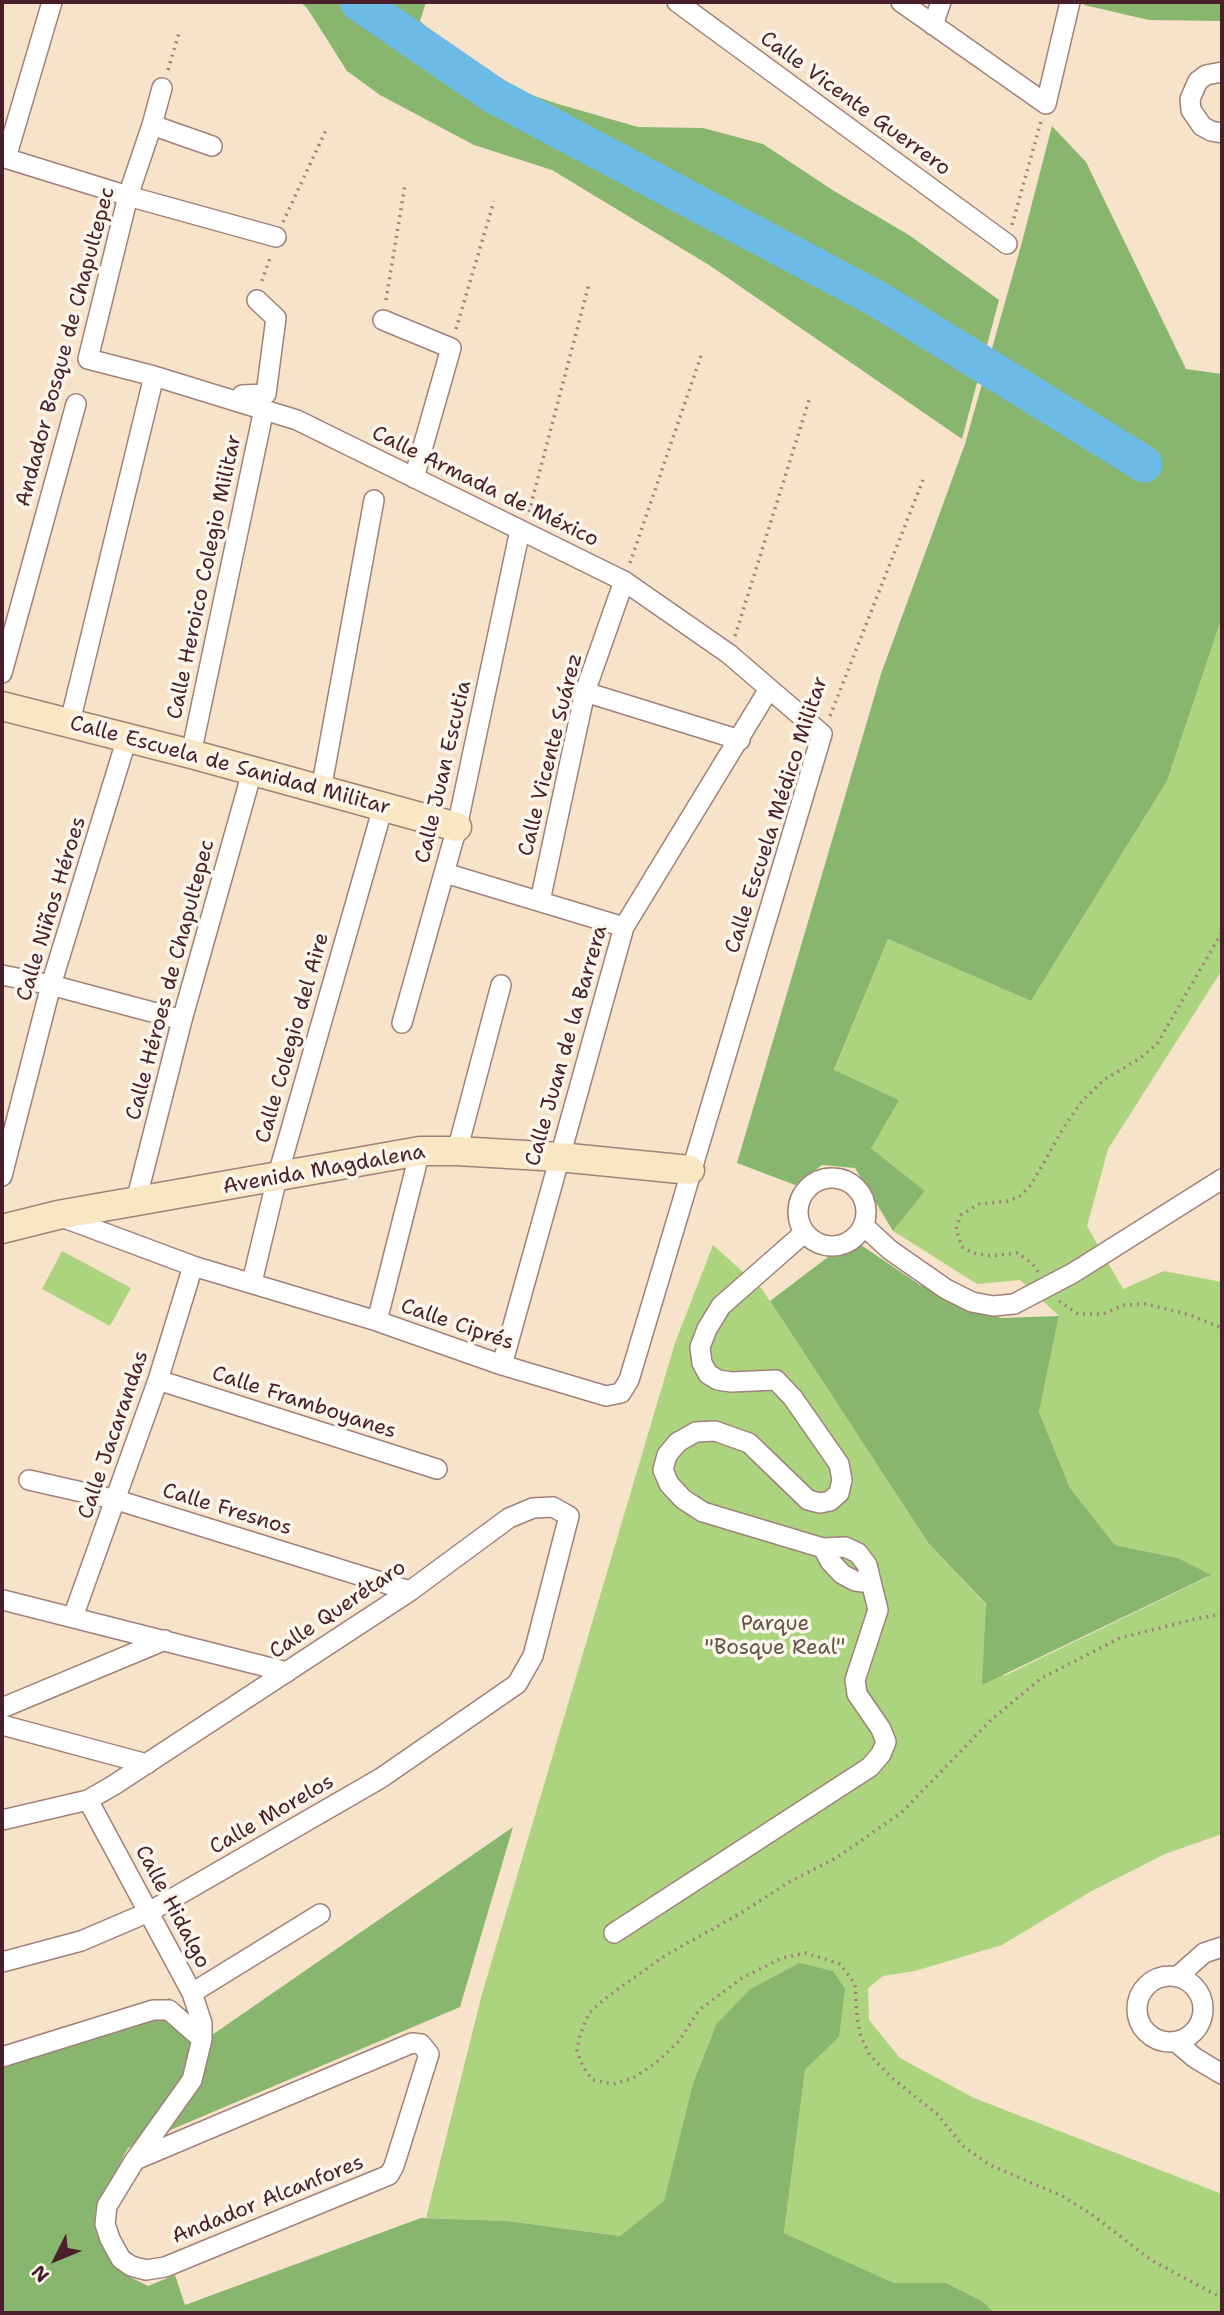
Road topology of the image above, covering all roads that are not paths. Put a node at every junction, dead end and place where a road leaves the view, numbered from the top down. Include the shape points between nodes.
1 (51, 2) edge
2 (677, 2) edge
3 (901, 2) edge
4 (941, 2) edge
5 (1070, 2) edge
6 (933, 25) junction
7 (1222, 72) edge
8 (162, 88) road end
9 (152, 125) junction
10 (1222, 133) edge
11 (212, 146) dead end
12 (4, 158) edge
13 (128, 196) junction
14 (276, 237) road end
15 (1007, 244) road end
16 (257, 300) road end
17 (383, 320) road end
18 (88, 359) joint
19 (154, 376) junction
20 (240, 402) junction
21 (76, 404) dead end
22 (264, 409) junction
23 (414, 478) junction
24 (374, 500) dead end
25 (524, 522) junction
26 (624, 581) junction
27 (2, 673) edge
28 (769, 689) junction
29 (585, 692) junction
30 (2, 706) edge
31 (71, 722) junction
32 (822, 734) joint
33 (127, 738) junction
34 (740, 740) junction
35 (191, 754) junction
36 (252, 772) junction
37 (321, 790) junction
38 (383, 807) junction
39 (457, 827) junction
40 (445, 873) junction
41 (540, 901) junction
42 (624, 927) junction
43 (2, 975) edge
44 (51, 985) junction
45 (501, 985) dead end
46 (182, 1020) junction
47 (402, 1023) dead end
48 (457, 1150) junction
49 (420, 1151) junction
50 (559, 1157) junction
51 (690, 1170) junction
52 (2, 1176) edge
53 (277, 1178) junction
54 (1222, 1179) edge
55 (136, 1201) junction
56 (58, 1215) junction
57 (864, 1226) junction
58 (2, 1229) edge
59 (804, 1233) junction
60 (193, 1266) junction
61 (252, 1282) junction
62 (377, 1321) junction
63 (502, 1366) junction
64 (158, 1380) junction
65 (436, 1469) dead end
66 (29, 1480) dead end
67 (117, 1500) junction
68 (410, 1591) junction
69 (4, 1600) dead end
70 (73, 1616) junction
71 (165, 1640) junction
72 (533, 1656) joint
73 (287, 1672) junction
74 (2, 1708) edge
75 (2, 1725) edge
76 (147, 1764) junction
77 (88, 1800) junction
78 (2, 1820) edge
79 (149, 1912) junction
80 (320, 1914) dead end
81 (614, 1933) dead end
82 (1222, 1947) edge
83 (2, 1962) edge
84 (1177, 1977) junction
85 (192, 1993) junction
86 (202, 2039) junction
87 (1176, 2042) junction
88 (2, 2057) edge
89 (1222, 2074) edge
90 (135, 2160) junction

1 - 12 street
2 - 15 street, Calle Vicente Guerrero
3 - 6 street
4 - 6 street
5 - 6 street via 1046,103
7 - 10 street via 1198,81 1190,99 1195,119
8 - 9 street, Andador Bosque de Chapultepec
9 - 11 street
9 - 13 street, Andador Bosque de Chapultepec
12 - 13 street
13 - 14 street
13 - 18 street, Andador Bosque de Chapultepec
16 - 20 street via 276,318 266,394 242,395
17 - 23 street via 451,348
18 - 19 street, Calle Armada de México
19 - 20 street, Calle Armada de México
19 - 31 street
20 - 22 street, Calle Armada de México
21 - 27 street, Andador Bosque de Chapultepec
22 - 23 street, Calle Armada de México via 297,420
22 - 35 street, Calle Heroico Colegio Militar
23 - 25 street, Calle Armada de México via 486,512
24 - 37 street
25 - 26 street, Calle Armada de México
25 - 39 street, Calle Juan Escutia
26 - 28 street, Calle Armada de México via 729,654
26 - 29 street, Calle Vicente Suárez
28 - 32 street, Calle Armada de México
28 - 34 street, Calle Juan de la Barrera
29 - 34 street
29 - 41 street, Calle Vicente Suárez
30 - 31 main road, Calle Escuela de Sanidad Militar
31 - 33 main road, Calle Escuela de Sanidad Militar
32 - 51 street, Calle Escuela Médico Militar
33 - 35 main road, Calle Escuela de Sanidad Militar
33 - 44 street, Calle Niños Héroes
34 - 42 street, Calle Juan de la Barrera
35 - 36 main road, Calle Escuela de Sanidad Militar
36 - 37 main road, Calle Escuela de Sanidad Militar
36 - 46 street, Calle Héroes de Chapultepec
37 - 38 main road, Calle Escuela de Sanidad Militar
38 - 39 main road, Calle Escuela de Sanidad Militar
38 - 53 street, Calle Colegio del Aire
39 - 40 street, Calle Juan Escutia
40 - 41 street
40 - 47 street, Calle Juan Escutia
41 - 42 street
42 - 50 street, Calle Juan de la Barrera
43 - 44 street
44 - 46 street
44 - 52 street, Calle Niños Héroes
45 - 48 street
46 - 55 street, Calle Héroes de Chapultepec
48 - 49 main road, Avenida Magdalena
48 - 50 main road, Avenida Magdalena
49 - 53 main road, Avenida Magdalena
49 - 62 street
50 - 51 main road, Avenida Magdalena
50 - 63 street, Calle Juan de la Barrera
51 - 63 street, Calle Ciprés via 629,1380 621,1393 607,1396
53 - 55 main road, Avenida Magdalena
53 - 61 street, Calle Colegio del Aire
54 - 57 street via 1049,1288 1014,1304 972,1302 920,1273
55 - 56 main road, Avenida Magdalena
56 - 58 main road, Avenida Magdalena
56 - 60 street, Calle Ciprés
57 - 59 street via 857,1236 836,1246 813,1241
57 - 59 street via 865,1204 855,1186 824,1178 806,1188 800,1199 797,1210
59 - 81 street via 722,1306 700,1347 702,1363 718,1380 776,1380 839,1464 839,1493 830,1501 808,1500 749,1443 715,1431 696,1432 678,1442 667,1455 663,1470 682,1499 703,1512 823,1548 842,1574 871,1583 878,1610 855,1680 857,1694 886,1742 870,1767
60 - 61 street, Calle Ciprés
60 - 64 street, Calle Jacarandas
61 - 62 street, Calle Ciprés
62 - 63 street, Calle Ciprés
64 - 65 street, Calle Framboyanes
64 - 67 street, Calle Jacarandas
66 - 67 street, Calle Fresnos
67 - 68 street, Calle Fresnos
67 - 70 street, Calle Jacarandas
68 - 72 street, Calle Querétaro via 509,1517 553,1507 569,1516
68 - 73 street, Calle Querétaro
69 - 70 street
70 - 71 street
71 - 73 street
71 - 74 street
72 - 79 street, Calle Morelos via 517,1684 382,1778
73 - 76 street, Calle Querétaro
75 - 76 street
76 - 77 street, Calle Querétaro
77 - 78 street, Calle Querétaro
77 - 79 street, Calle Hidalgo
79 - 83 street, Calle Morelos via 81,1941
79 - 85 street, Calle Hidalgo
80 - 85 street
82 - 84 street via 1204,1953
84 - 87 street via 1196,1989 1203,2010 1196,2031
84 - 87 street via 1156,1979 1138,2004 1147,2033
85 - 86 street, Calle Hidalgo
86 - 88 street via 169,2010 153,2010
86 - 90 street, Andador Alcanfores via 191,2080
87 - 89 street
90 - 90 street, Andador Alcanfores via 107,2206 105,2224 121,2259 146,2270 165,2267 389,2175 429,2054 421,2044 412,2043

